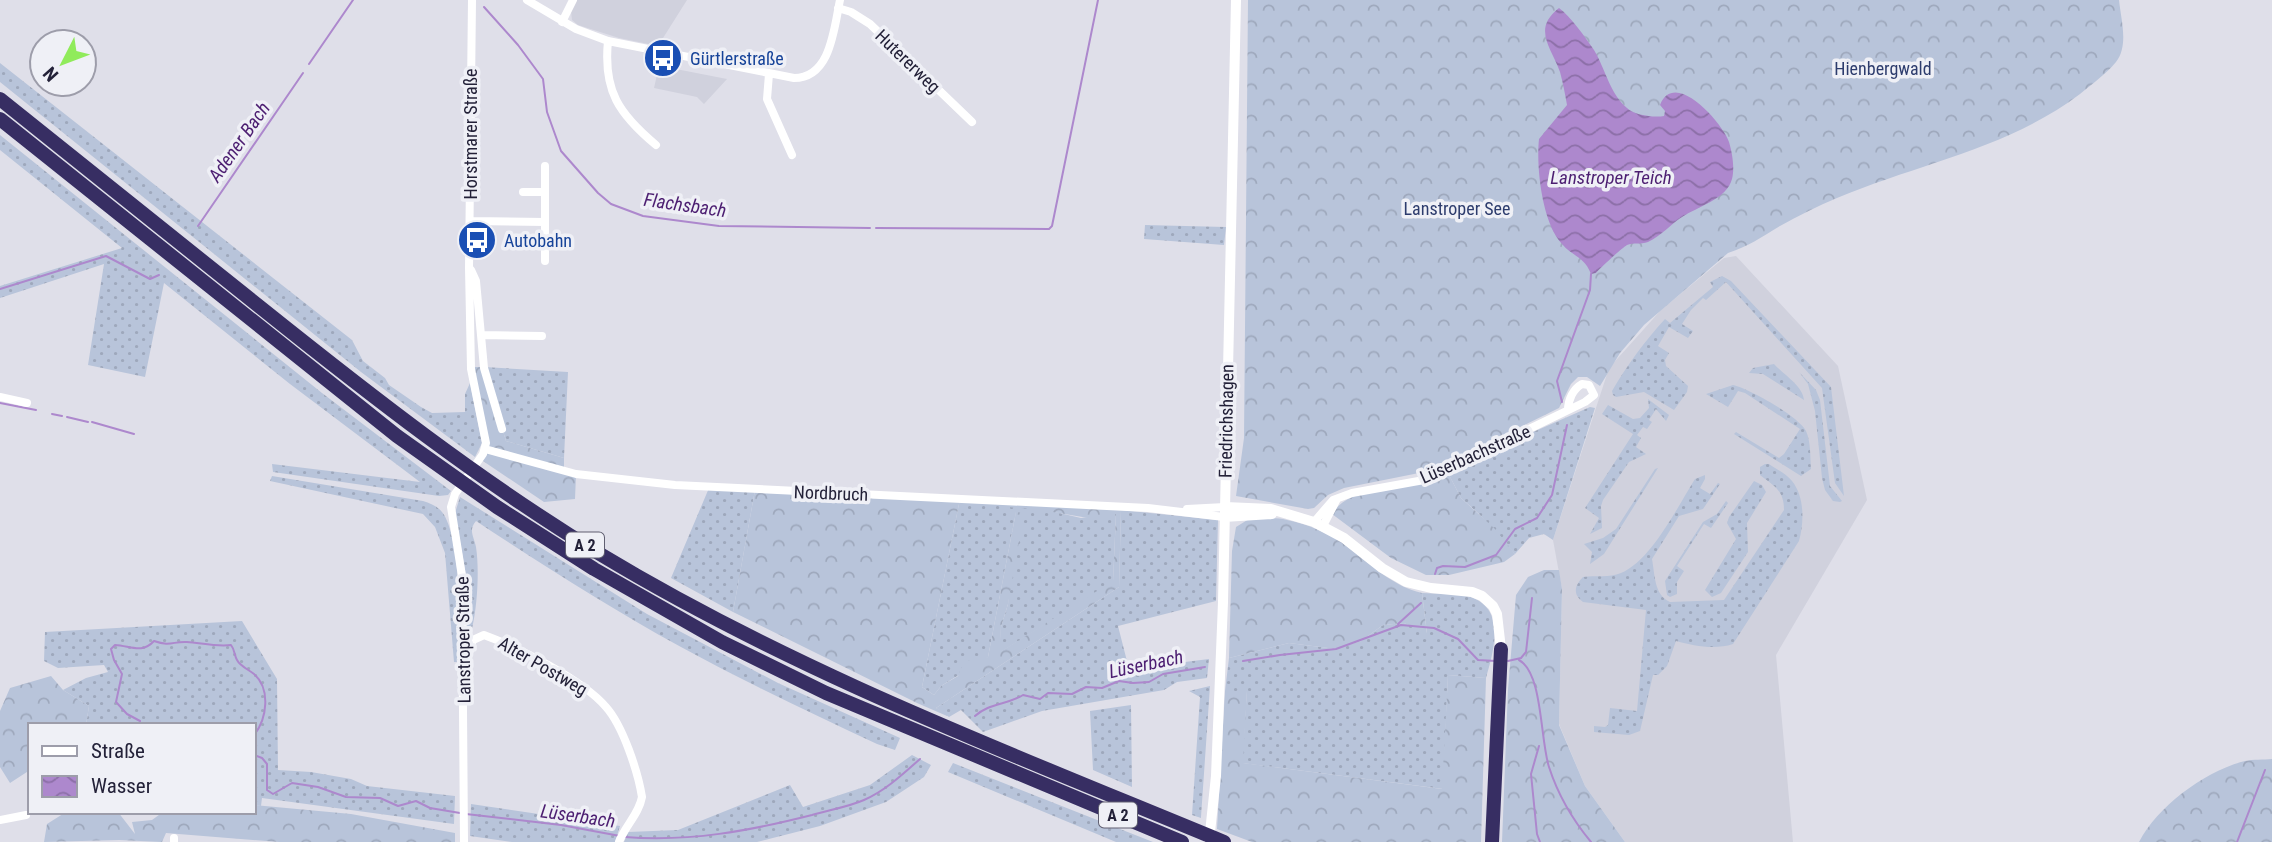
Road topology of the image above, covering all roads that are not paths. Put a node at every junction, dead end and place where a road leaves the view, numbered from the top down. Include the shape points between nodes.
1 (472, 0) edge
2 (527, 0) edge
3 (573, 0) edge
4 (1236, 0) edge
5 (839, 4) edge
6 (562, 22) junction
7 (608, 41) junction
8 (769, 74) junction
9 (0, 99) edge
10 (0, 120) edge
11 (972, 122) dead end
12 (656, 145) dead end
13 (792, 155) dead end
14 (545, 166) dead end
15 (523, 192) dead end
16 (545, 192) junction
17 (470, 221) junction
18 (545, 222) junction
19 (545, 261) dead end
20 (469, 268) junction
21 (481, 335) junction
22 (542, 336) dead end
23 (0, 397) edge
24 (27, 403) dead end
25 (1569, 410) dead end
26 (502, 429) dead end
27 (485, 449) junction
28 (1224, 512) junction
29 (1318, 524) junction
30 (1503, 649) joint
31 (464, 655) junction
32 (26, 815) dead end
33 (0, 820) edge
34 (621, 838) edge
35 (464, 842) edge
36 (1182, 842) edge
37 (1209, 842) edge
38 (1224, 842) edge
39 (1494, 842) edge

1 - 17 street, Horstmarer Straße
2 - 6 street
3 - 6 street
4 - 28 main road, Friedrichshagen
5 - 8 street via 820,66 799,78
5 - 11 street, Hutererweg via 870,24
6 - 7 street
7 - 8 street
7 - 12 street via 606,58 615,98 627,119
8 - 13 street via 767,99
9 - 38 highway, A 2 via 395,414 602,555 731,628 834,678
10 - 36 highway, A 2 via 397,436 497,508 594,569 722,642 826,693
14 - 16 street
15 - 16 street
16 - 18 street
17 - 18 street
17 - 20 street, Horstmarer Straße
18 - 19 street
20 - 21 street, Horstmarer Straße via 476,281
20 - 27 street, Horstmarer Straße via 471,369
21 - 22 street
21 - 26 street, Horstmarer Straße via 484,368
23 - 24 street
25 - 29 street, Lüserbachstraße via 1424,480 1352,493 1330,502
27 - 28 street, Nordbruch via 576,474 675,485
27 - 31 street, Lanstroper Straße via 455,494 450,514 461,568
28 - 29 main road via 1281,513
28 - 37 main road, Friedrichshagen via 1218,734
29 - 30 main road via 1406,582 1482,596 1493,606 1500,623
30 - 39 highway
31 - 34 street, Alter Postweg via 473,640 484,635 557,671 607,708 621,732 642,797
31 - 35 street, Lanstroper Straße
32 - 33 street

